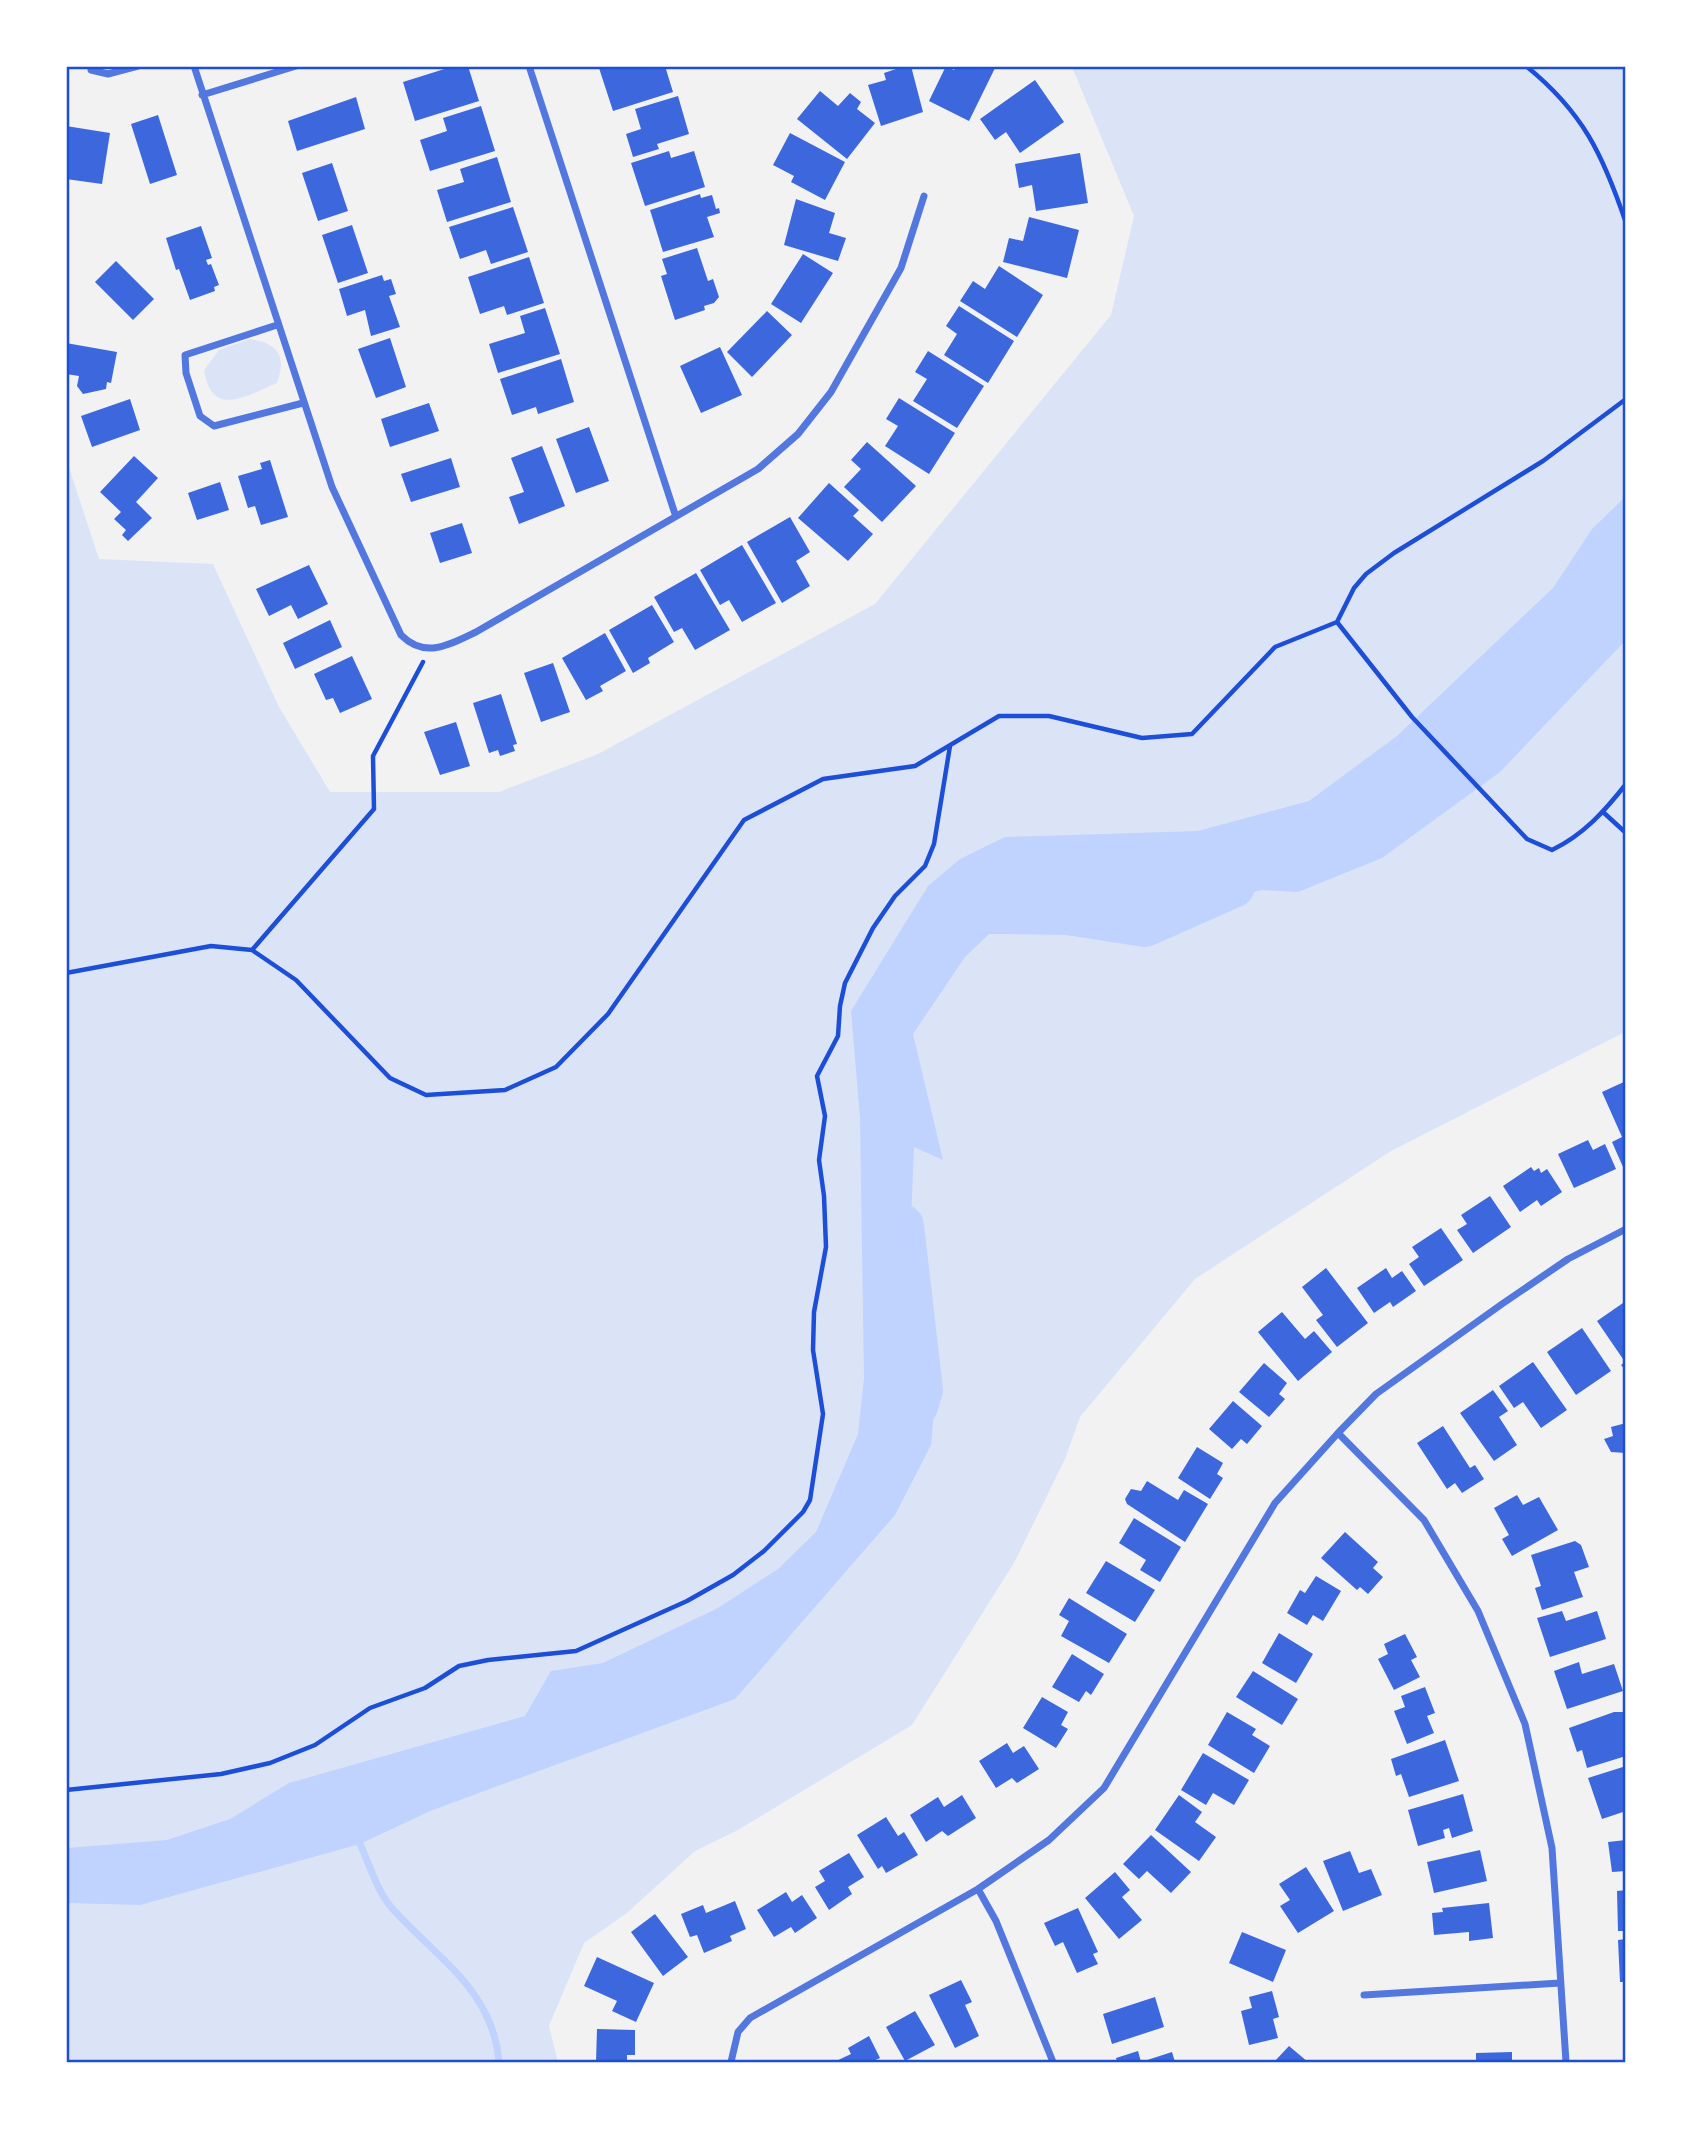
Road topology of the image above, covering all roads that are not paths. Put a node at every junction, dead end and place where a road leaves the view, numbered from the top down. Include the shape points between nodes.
1 (90, 66) edge
2 (138, 66) edge
3 (194, 66) edge
4 (296, 66) edge
5 (529, 66) edge
6 (202, 95) junction
7 (924, 196) dead end
8 (277, 325) junction
9 (303, 403) junction
10 (675, 514) junction
11 (1626, 1229) edge
12 (1338, 1433) junction
13 (978, 1889) junction
14 (1560, 1983) junction
15 (1364, 1996) dead end
16 (731, 2063) edge
17 (1053, 2063) edge
18 (1566, 2063) edge

1 - 2 street via 108,74
3 - 6 street
4 - 6 street
5 - 10 street
6 - 8 street
7 - 10 street via 901,268 815,413 758,469
8 - 9 street
8 - 9 street via 185,355 200,416 214,426
9 - 10 street via 332,487 390,617 411,646 429,650 476,632
11 - 12 street via 1568,1259 1481,1319 1376,1394
12 - 13 street via 1275,1503 1104,1788 1049,1840
12 - 14 street via 1424,1520 1478,1611 1525,1724 1552,1848
13 - 16 street via 750,2018 738,2032
13 - 17 street via 996,1921
14 - 15 street
14 - 18 street

